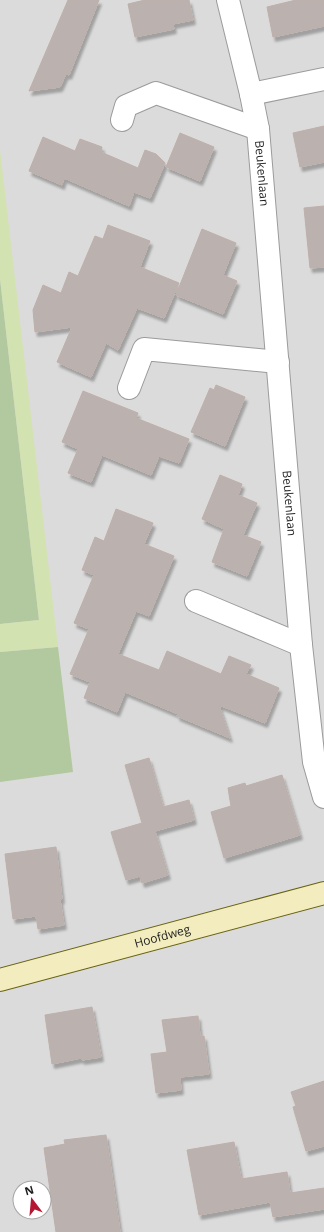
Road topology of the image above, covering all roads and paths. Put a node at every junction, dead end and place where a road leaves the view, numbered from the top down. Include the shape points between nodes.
1 (228, 0) edge
2 (324, 79) edge
3 (252, 94) junction
4 (122, 120) dead end
5 (258, 129) junction
6 (278, 362) junction
7 (129, 388) dead end
8 (196, 601) dead end
9 (301, 645) junction
10 (324, 796) edge
11 (324, 893) edge
12 (0, 980) edge

1 - 3 street, Beukenlaan
2 - 3 street
3 - 5 street, Beukenlaan
4 - 5 street, Beukenlaan via 126,106 156,93
5 - 6 street, Beukenlaan
6 - 7 street via 144,349
6 - 9 street, Beukenlaan
8 - 9 street
9 - 10 street, Beukenlaan via 314,762
11 - 12 main road, Hoofdweg

